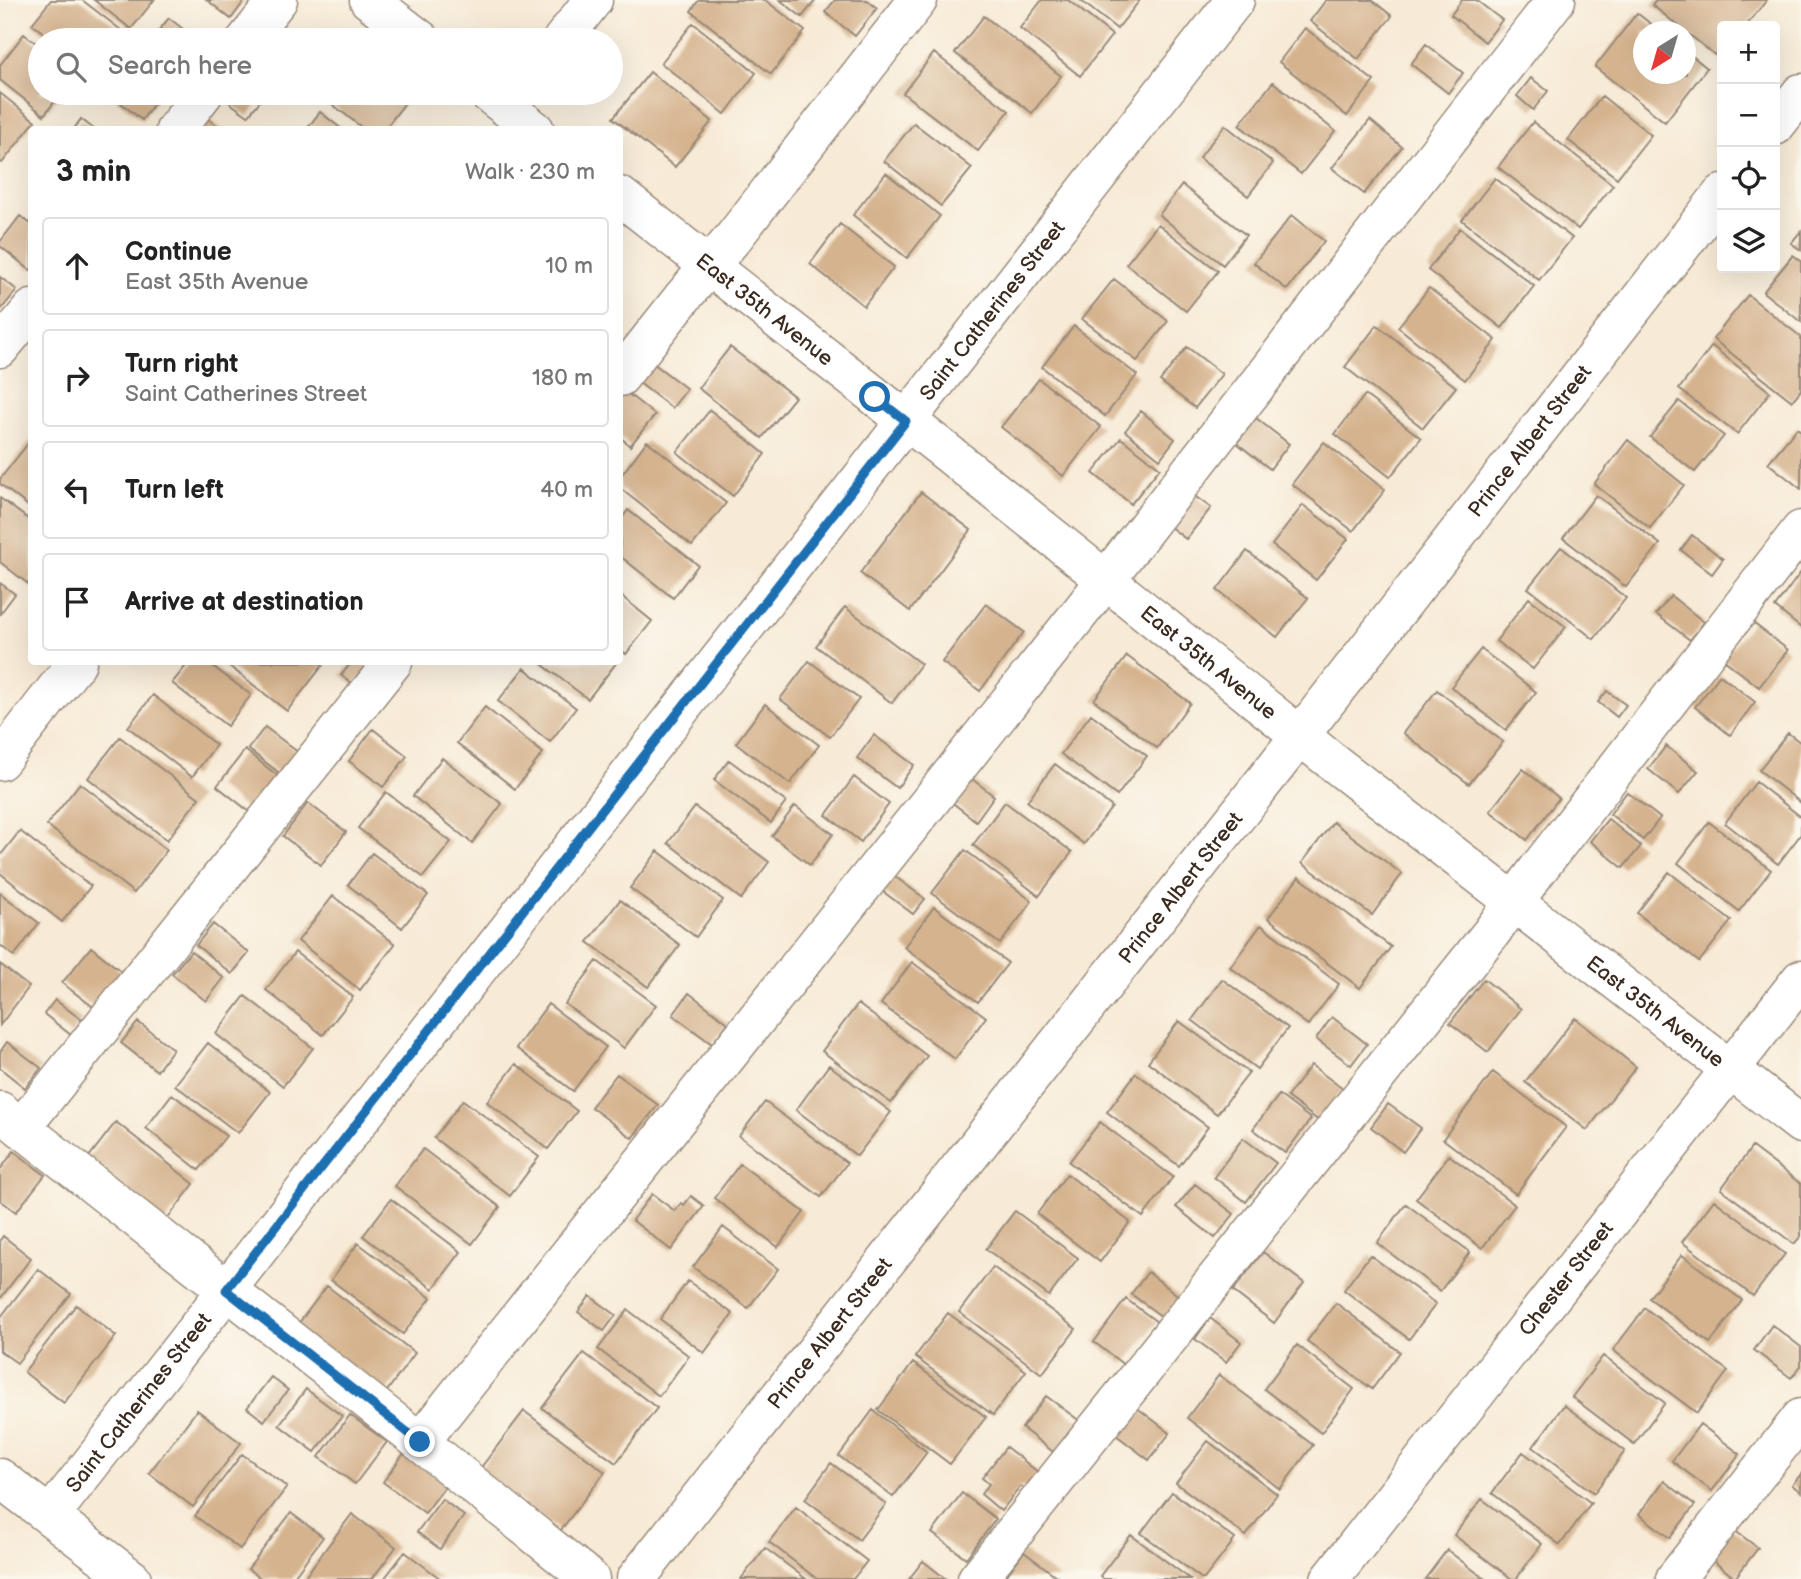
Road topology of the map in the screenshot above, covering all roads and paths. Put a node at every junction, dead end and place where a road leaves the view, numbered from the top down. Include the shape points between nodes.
1 (278, 0) edge
2 (369, 0) edge
3 (593, 0) edge
4 (918, 0) edge
5 (1235, 0) edge
6 (1556, 0) edge
7 (256, 28) edge
8 (405, 28) edge
9 (571, 28) edge
10 (1801, 93) edge
11 (195, 105) edge
12 (1780, 120) edge
13 (178, 126) edge
14 (623, 197) edge
15 (1717, 200) edge
16 (710, 266) junction
17 (28, 314) edge
18 (0, 348) edge
19 (623, 373) edge
20 (906, 421) junction
21 (1801, 530) edge
22 (1105, 580) junction
23 (75, 665) edge
24 (390, 665) edge
25 (1300, 735) junction
26 (0, 761) edge
27 (1514, 901) junction
28 (1801, 979) edge
29 (1731, 1069) junction
30 (10, 1119) edge
31 (1801, 1124) edge
32 (226, 1290) junction
33 (1801, 1418) edge
34 (420, 1442) junction
35 (0, 1478) edge
36 (50, 1516) junction
37 (132, 1579) edge
38 (590, 1579) edge
39 (636, 1579) edge
40 (977, 1579) edge
41 (1330, 1579) edge
42 (1675, 1579) edge

1 - 7 street
2 - 8 street
3 - 9 street
4 - 16 street
5 - 20 street, Saint Catherines Street
6 - 22 street
10 - 12 street
11 - 13 street
14 - 16 street, East 35th Avenue
15 - 25 street, Prince Albert Street
16 - 19 street
16 - 20 street, East 35th Avenue
17 - 18 street
20 - 22 street, East 35th Avenue
20 - 32 street, Saint Catherines Street
21 - 27 street
22 - 25 street, East 35th Avenue
22 - 34 street
23 - 26 street
24 - 30 street
25 - 27 street, East 35th Avenue
25 - 39 street, Prince Albert Street
27 - 29 street, East 35th Avenue
27 - 40 street
28 - 29 street, Chester Street
29 - 31 street, East 35th Avenue
29 - 41 street, Chester Street
30 - 32 street
32 - 34 street
32 - 36 street, Saint Catherines Street
33 - 42 street
34 - 38 street
35 - 36 street
36 - 37 street

